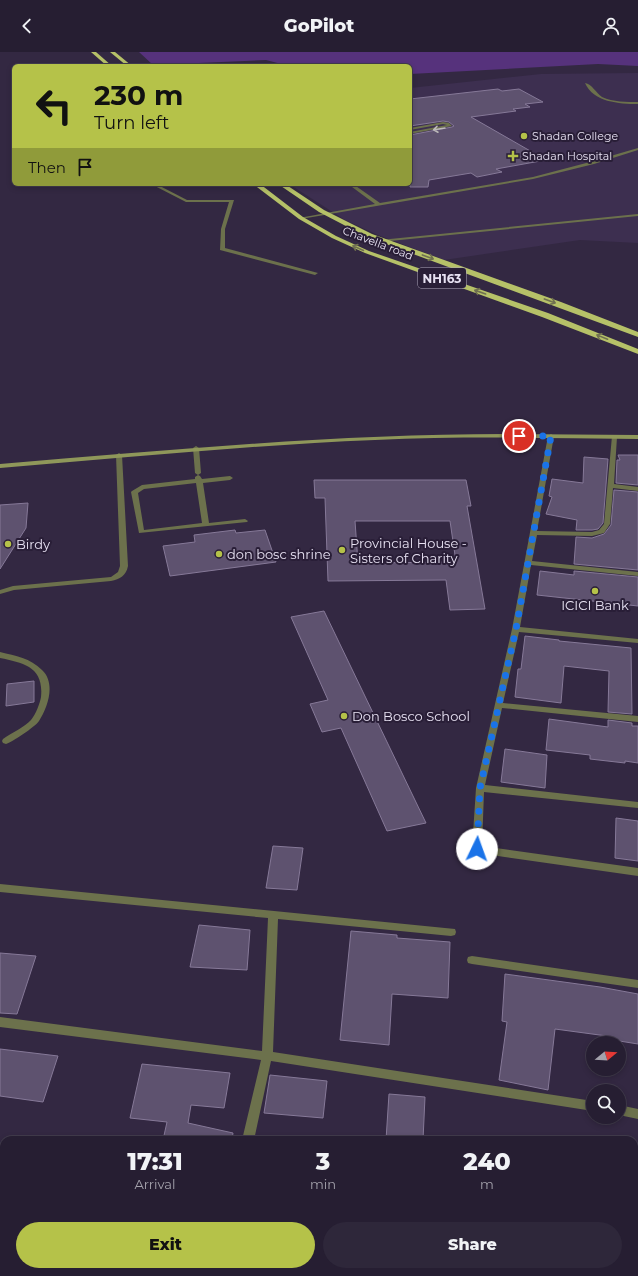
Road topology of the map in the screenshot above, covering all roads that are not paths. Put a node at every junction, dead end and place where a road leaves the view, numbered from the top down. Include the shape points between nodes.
1 (93, 52) edge
2 (112, 52) edge
3 (108, 64) edge
4 (127, 64) edge
5 (586, 84) dead end
6 (638, 103) edge
7 (412, 128) edge
8 (412, 133) edge
9 (638, 149) edge
10 (157, 186) edge
11 (259, 186) edge
12 (284, 186) edge
13 (353, 186) edge
14 (378, 204) junction
15 (326, 213) junction
16 (638, 215) edge
17 (301, 218) junction
18 (380, 241) junction
19 (315, 273) dead end
20 (638, 335) edge
21 (638, 352) edge
22 (551, 436) junction
23 (614, 437) junction
24 (638, 437) edge
25 (196, 448) junction
26 (119, 455) junction
27 (0, 466) edge
28 (230, 478) dead end
29 (199, 481) junction
30 (610, 486) junction
31 (638, 489) edge
32 (245, 521) dead end
33 (206, 525) junction
34 (533, 533) junction
35 (528, 563) junction
36 (638, 574) edge
37 (0, 592) edge
38 (516, 629) junction
39 (638, 640) edge
40 (0, 655) edge
41 (499, 704) junction
42 (638, 719) edge
43 (6, 741) dead end
44 (480, 788) junction
45 (638, 804) edge
46 (638, 872) edge
47 (0, 888) edge
48 (273, 915) junction
49 (451, 932) dead end
50 (472, 960) dead end
51 (638, 984) edge
52 (0, 1022) edge
53 (267, 1056) junction
54 (586, 1105) edge
55 (626, 1111) edge
56 (638, 1114) edge
57 (249, 1136) edge

1 - 3 highway
2 - 4 highway
5 - 6 street via 597,96 612,101
7 -> 8 street via 443,124 450,126
9 - 14 street via 533,178
10 - 19 street via 186,201 232,201 223,229 222,249
11 - 17 highway, Chavella road / NH163
12 - 15 highway, Chavella road / NH163
13 - 14 street
14 - 15 street
15 - 17 street
15 - 18 highway, Chavella road / NH163
16 - 18 street
21 -> 17 highway, Chavella road / NH163 via 545,315 368,252 334,237
18 -> 20 highway, Chavella road / NH163
22 - 23 main road
22 - 25 main road via 376,438
22 - 34 street
23 - 24 main road
23 - 30 street
25 - 26 main road
25 - 29 street
26 - 27 main road
26 - 37 street via 123,572 111,579 13,588
28 - 29 street
29 - 33 street
29 - 33 street via 142,487 134,492 141,532
30 - 31 street
30 - 34 street via 607,524 602,532
32 - 33 street
34 - 35 street
35 - 36 street
35 - 38 street
38 - 39 street
38 - 41 street
40 - 43 street via 26,661 40,672 46,686 44,702 35,721
41 - 42 street
41 - 44 street
44 - 45 street
44 - 46 street via 477,849
47 - 48 street
48 - 49 street
48 - 53 street
50 - 51 street
52 - 53 street
53 - 54 street
53 - 57 street
55 - 56 street

